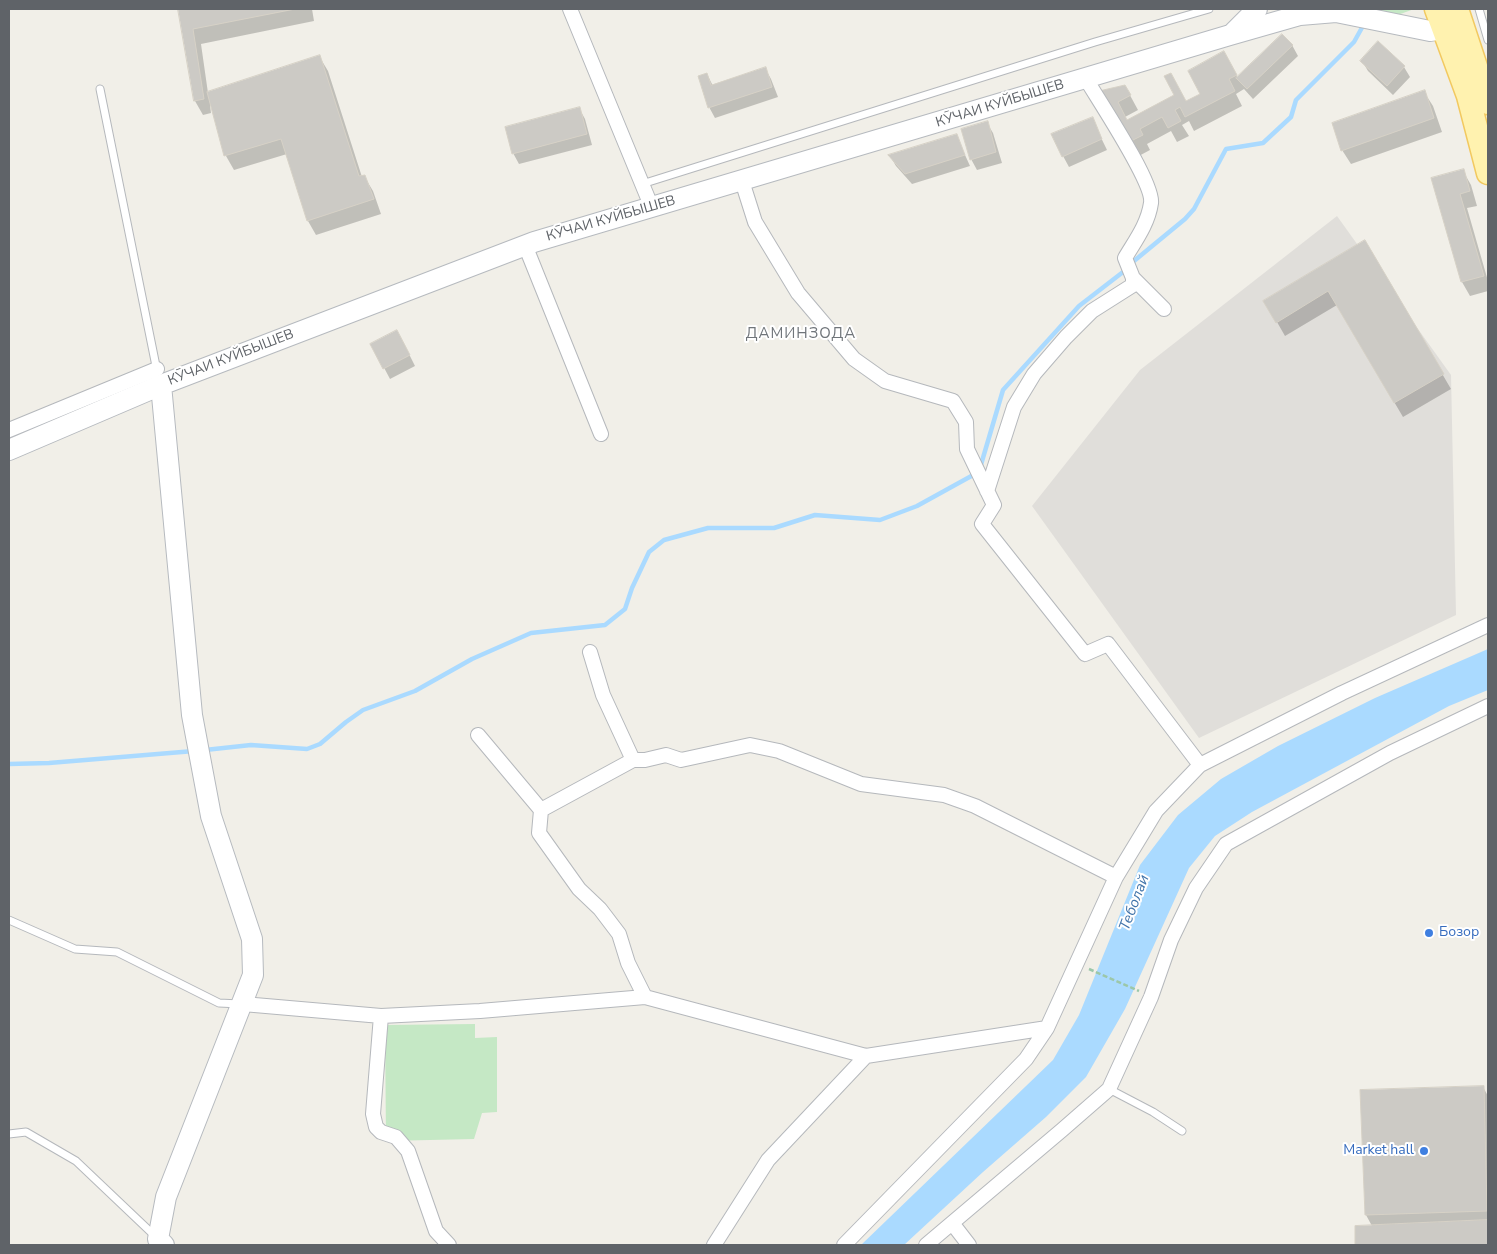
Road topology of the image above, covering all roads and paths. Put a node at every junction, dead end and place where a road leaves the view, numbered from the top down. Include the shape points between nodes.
1 (570, 9) edge
2 (1209, 9) edge
3 (1257, 9) edge
4 (1332, 10) edge
5 (1455, 15) edge
6 (1230, 35) junction
7 (1488, 40) edge
8 (1086, 79) junction
9 (100, 89) dead end
10 (1488, 103) edge
11 (1488, 173) edge
12 (742, 181) junction
13 (642, 184) junction
14 (652, 208) junction
15 (526, 245) junction
16 (1134, 278) junction
17 (1164, 309) dead end
18 (159, 377) junction
19 (9, 430) edge
20 (601, 434) dead end
21 (9, 450) edge
22 (984, 485) junction
23 (1488, 624) edge
24 (590, 652) dead end
25 (1488, 706) edge
26 (478, 735) dead end
27 (634, 760) junction
28 (1200, 765) junction
29 (541, 810) junction
30 (1116, 877) junction
31 (9, 920) edge
32 (1086, 967) dead end
33 (1142, 992) dead end
34 (645, 997) junction
35 (243, 1004) junction
36 (381, 1016) junction
37 (1046, 1028) junction
38 (866, 1056) junction
39 (1109, 1089) junction
40 (1182, 1131) dead end
41 (9, 1134) edge
42 (952, 1223) junction
43 (161, 1242) edge
44 (449, 1245) edge
45 (714, 1245) edge
46 (844, 1245) edge
47 (926, 1245) edge
48 (969, 1245) edge

1 - 13 street
2 - 13 lane
3 - 6 main road
4 - 5 main road, КӮЧАИ КУЙБЫШЕВ via 1430,31
4 - 6 main road, КӮЧАИ КУЙБЫШЕВ via 1300,15
5 - 7 lane
5 - 10 main road
5 - 11 main road via 1468,96
6 - 8 main road, КӮЧАИ КУЙБЫШЕВ
8 - 12 main road, КӮЧАИ КУЙБЫШЕВ
8 - 16 street via 1141,170 1152,201 1145,224 1126,258
9 - 18 lane
12 - 14 main road, КӮЧАИ КУЙБЫШЕВ
12 - 22 street via 755,222 798,293 854,359 885,381 953,401 966,422 967,449
13 - 14 street
14 - 15 main road, КӮЧАИ КУЙБЫШЕВ
15 - 18 main road, КӮЧАИ КУЙБЫШЕВ
15 - 20 street
16 - 17 street
16 - 22 street via 1133,285 1092,311 1034,374 1014,407
18 - 19 street
18 - 21 main road, КӮЧАИ КУЙБЫШЕВ
18 - 35 main road via 192,715 210,816 252,939 253,975
22 - 28 street via 994,505 982,524 1085,654 1108,644
23 - 28 street
24 - 27 street via 603,695
25 - 39 street via 1390,752 1226,844 1196,888 1171,940 1151,997
26 - 29 street
27 - 29 street
27 - 30 street via 666,755 681,760 750,745 779,751 861,784 944,795 975,806
28 - 30 street via 1156,811
29 - 34 street via 539,833 578,889 600,909 619,934
30 - 37 street
31 - 35 lane via 75,949 117,952 219,1003
32 - 33 path
34 - 36 street
34 - 38 street
35 - 36 street
35 - 43 main road via 166,1197
36 - 44 street via 373,1114 376,1126 396,1137 408,1151 436,1231
37 - 38 street
37 - 46 street via 1026,1059
38 - 45 street via 768,1160
39 - 40 lane
39 - 42 street
41 - 43 lane via 26,1132 76,1161
42 - 47 street
42 - 48 street

